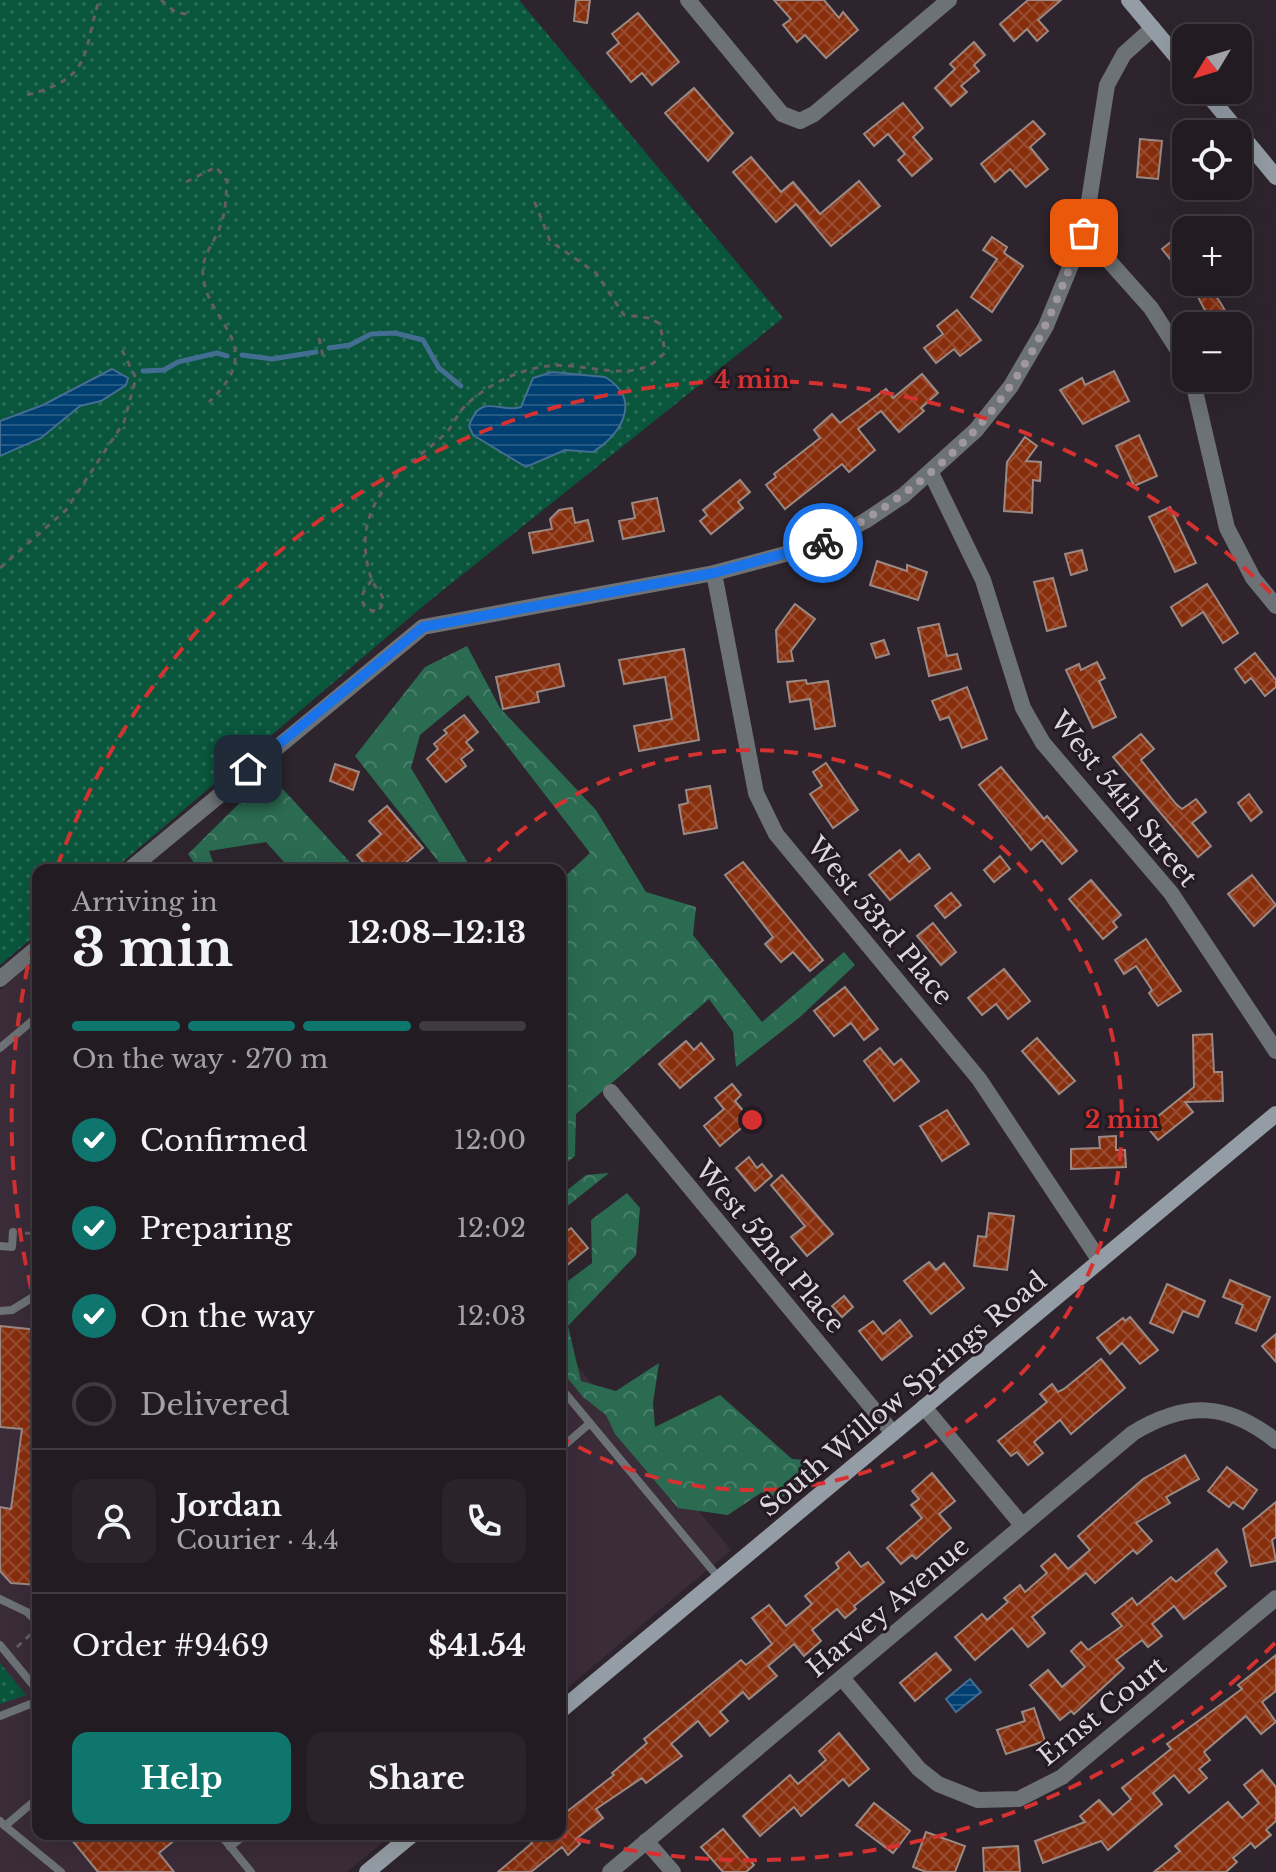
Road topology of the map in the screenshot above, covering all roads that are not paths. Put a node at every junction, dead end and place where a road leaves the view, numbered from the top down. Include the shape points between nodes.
1 (688, 0) edge
2 (1129, 0) edge
3 (939, 3) edge
4 (1153, 28) junction
5 (1172, 51) edge
6 (1216, 104) edge
7 (1276, 177) edge
8 (1084, 233) junction
9 (1172, 341) edge
10 (1195, 392) edge
11 (931, 473) junction
12 (714, 573) junction
13 (1276, 606) edge
14 (136, 864) edge
15 (32, 952) edge
16 (0, 979) edge
17 (32, 1021) edge
18 (0, 1048) edge
19 (1276, 1051) edge
20 (611, 1092) dead end
21 (1276, 1114) edge
22 (13, 1232) dead end
23 (0, 1246) edge
24 (1100, 1261) junction
25 (32, 1298) edge
26 (0, 1311) edge
27 (566, 1394) edge
28 (924, 1407) junction
29 (590, 1423) junction
30 (893, 1433) junction
31 (1276, 1441) edge
32 (566, 1444) edge
33 (1022, 1525) junction
34 (719, 1578) junction
35 (1276, 1598) edge
36 (0, 1599) edge
37 (32, 1618) edge
38 (0, 1645) edge
39 (842, 1678) junction
40 (32, 1684) edge
41 (32, 1703) edge
42 (566, 1706) edge
43 (0, 1716) edge
44 (32, 1802) edge
45 (2, 1824) edge
46 (225, 1840) edge
47 (239, 1840) edge
48 (406, 1840) edge
49 (646, 1841) junction
50 (230, 1847) junction
51 (247, 1871) edge
52 (61, 1872) edge
53 (367, 1872) edge
54 (610, 1872) edge
55 (673, 1872) edge

1 - 3 street via 782,114 800,121
2 - 4 street
4 - 5 street
4 - 8 street via 1124,54 1107,85
6 - 7 street
8 - 9 street via 1151,308
8 - 11 street via 1046,326 1011,386 976,430
10 - 13 street via 1227,528 1239,555
11 - 12 street via 865,521 819,545
11 - 19 street, West 54th Street via 983,580 1023,708 1043,743 1171,893
12 - 14 street via 423,627
12 - 24 street, West 53rd Place via 756,793 776,834 979,1079
15 - 16 street
17 - 18 lane
20 - 30 street, West 52nd Place
21 - 24 street, South Willow Springs Road
22 - 23 lane via 12,1247
24 - 28 street, South Willow Springs Road
25 - 26 lane
27 - 29 lane
28 - 30 street, South Willow Springs Road
28 - 33 street
29 - 32 lane
29 - 34 lane
30 - 34 street, South Willow Springs Road
31 - 33 street, Harvey Avenue via 1246,1420 1212,1410 1172,1413 1142,1427
33 - 39 street, Harvey Avenue
34 - 42 street, South Willow Springs Road
35 - 39 street, Ernst Court via 1062,1777 1019,1799 978,1800 938,1784 919,1769
36 - 37 lane
38 - 40 lane
39 - 49 street, Harvey Avenue
41 - 43 lane
44 - 45 lane
45 - 52 lane
46 - 50 lane
47 - 50 lane
48 - 53 street
49 - 54 street, Harvey Avenue
49 - 55 street
50 - 51 lane

